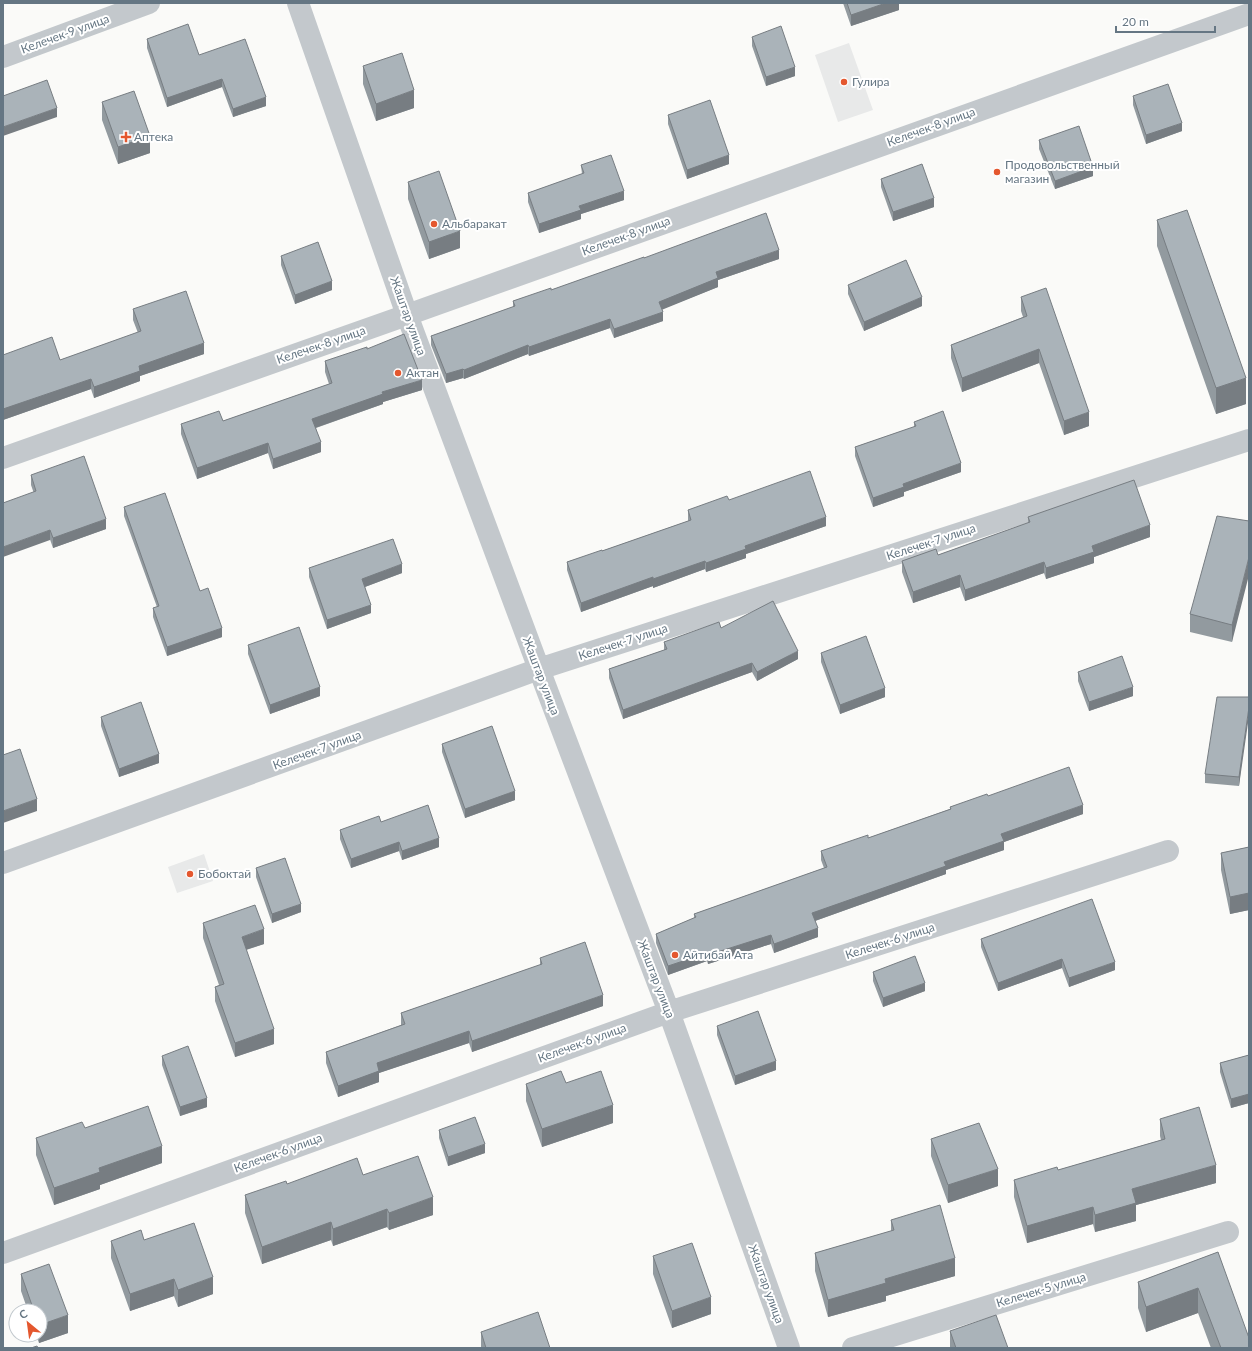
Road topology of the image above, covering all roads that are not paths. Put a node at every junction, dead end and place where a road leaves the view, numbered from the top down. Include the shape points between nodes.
1 (149, 3) edge
2 (298, 3) edge
3 (1249, 14) edge
4 (3, 57) edge
5 (407, 315) junction
6 (1249, 440) edge
7 (3, 458) edge
8 (539, 669) junction
9 (1168, 851) dead end
10 (3, 863) edge
11 (669, 1012) junction
12 (1228, 1232) dead end
13 (3, 1253) edge
14 (789, 1348) edge
15 (853, 1348) edge

1 - 4 street, Келечек-9 улица
2 - 5 street, Жаштар улица
3 - 5 street, Келечек-8 улица
5 - 7 street, Келечек-8 улица
5 - 8 street, Жаштар улица
6 - 8 street, Келечек-7 улица
8 - 10 street, Келечек-7 улица
8 - 11 street, Жаштар улица
9 - 11 street, Келечек-6 улица
11 - 13 street, Келечек-6 улица
11 - 14 street, Жаштар улица
12 - 15 street, Келечек-5 улица

